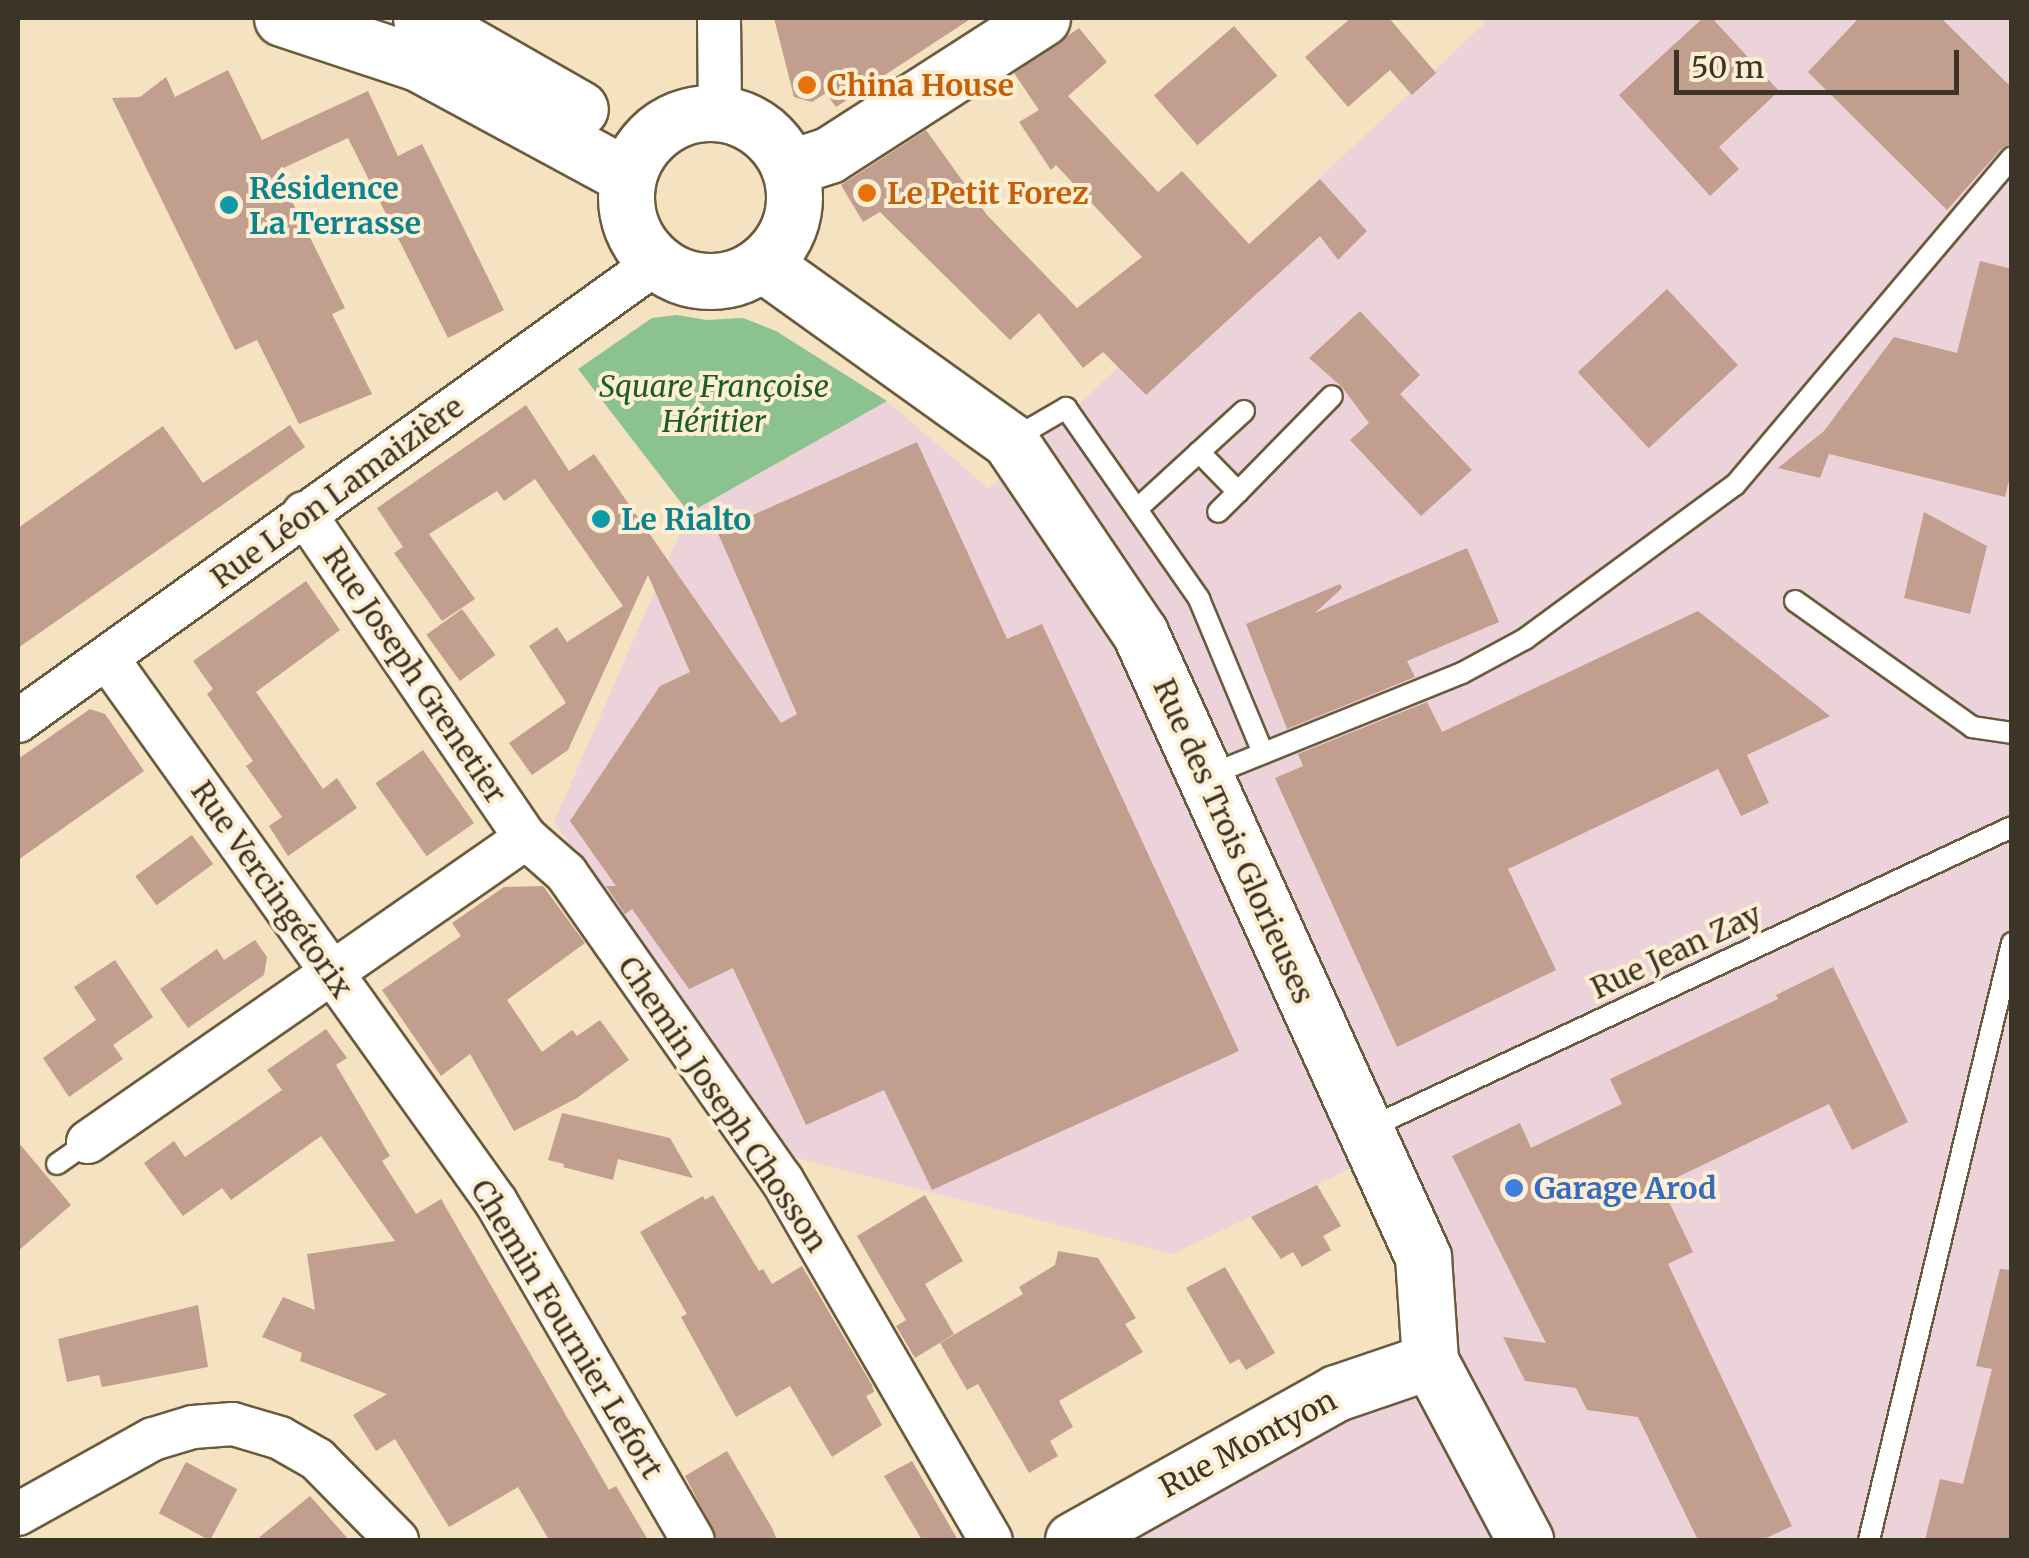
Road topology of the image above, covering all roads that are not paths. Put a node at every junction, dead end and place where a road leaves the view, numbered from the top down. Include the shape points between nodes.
1 (282, 18) edge
2 (421, 18) edge
3 (718, 18) edge
4 (1042, 18) edge
5 (720, 113) junction
6 (2012, 157) edge
7 (635, 162) junction
8 (789, 168) junction
9 (656, 263) junction
10 (763, 264) junction
11 (1332, 396) dead end
12 (1244, 411) dead end
13 (1010, 441) junction
14 (1200, 452) junction
15 (1238, 492) junction
16 (1136, 509) junction
17 (1218, 512) dead end
18 (304, 514) junction
19 (1796, 601) dead end
20 (107, 658) junction
21 (18, 721) edge
22 (2012, 733) edge
23 (1263, 753) junction
24 (1205, 776) junction
25 (2012, 827) edge
26 (526, 838) junction
27 (2012, 943) edge
28 (331, 973) junction
29 (436, 1121) joint
30 (1365, 1130) junction
31 (73, 1153) dead end
32 (1430, 1362) junction
33 (18, 1514) edge
34 (397, 1540) edge
35 (693, 1540) edge
36 (991, 1540) edge
37 (1073, 1540) edge
38 (1524, 1540) edge
39 (1870, 1540) edge

1 - 7 street via 418,63
2 - 7 street
3 - 5 street
4 - 8 street via 829,154
5 - 7 street via 676,119 656,131
5 - 8 street via 762,131
6 - 23 lane via 1735,485 1525,639 1462,673
7 - 9 street via 628,221
8 - 10 street via 793,215 785,238
9 - 10 street via 702,282 727,280
9 - 18 street, Rue Léon Lamaizière
10 - 13 street, Rue des Trois Glorieuses
11 - 15 lane
12 - 14 lane
13 - 16 lane via 1066,408
13 - 24 street, Rue des Trois Glorieuses via 1140,632
14 - 15 lane
14 - 16 lane
15 - 17 lane
16 - 23 lane via 1199,600
18 - 20 street, Rue Léon Lamaizière
18 - 26 street, Rue Joseph Grenetier
19 - 22 lane via 1972,727
20 - 21 street, Rue Léon Lamaizière
20 - 28 street, Rue Vercingétorix
23 - 24 lane
24 - 30 street, Rue des Trois Glorieuses
25 - 30 lane, Rue Jean Zay
26 - 28 street
26 - 36 street, Chemin Joseph Chosson via 566,873 782,1180
27 - 39 lane
28 - 29 street, Rue Vercingétorix
28 - 31 street
29 - 35 street, Chemin Fournier Lefort via 496,1202
30 - 32 street, Rue des Trois Glorieuses via 1423,1257
32 - 37 street, Rue Montyon via 1336,1393
32 - 38 street, Rue des Trois Glorieuses
33 - 34 street via 154,1439 233,1424 318,1459

